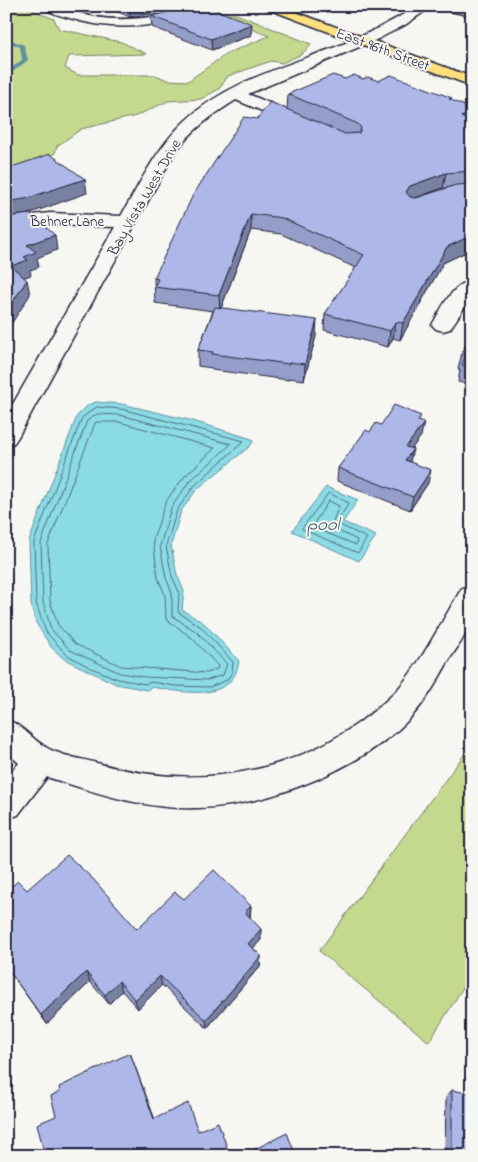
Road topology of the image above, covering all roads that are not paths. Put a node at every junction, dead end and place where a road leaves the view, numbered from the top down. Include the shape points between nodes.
1 (48, 6) edge
2 (266, 6) edge
3 (426, 6) edge
4 (446, 6) edge
5 (472, 12) edge
6 (180, 16) edge
7 (361, 41) junction
8 (472, 82) edge
9 (236, 94) junction
10 (315, 128) edge
11 (128, 222) junction
12 (6, 224) edge
13 (472, 286) edge
14 (443, 325) dead end
15 (6, 437) edge
16 (472, 596) edge
17 (6, 733) edge
18 (40, 761) junction
19 (6, 804) edge

1 - 6 street via 80,19 102,23 143,23
2 - 7 main road, East 96th Street
3 - 7 street, Bay Vista West Drive via 415,15
4 - 5 street
7 - 8 main road, East 96th Street
7 - 9 street, Bay Vista West Drive
9 - 10 street
9 - 11 street, Bay Vista West Drive via 206,112 176,139
11 - 12 street, Behner Lane via 50,219
11 - 15 street, Bay Vista West Drive
13 - 14 street via 460,295
16 - 18 street via 412,696 372,731 309,767 272,781 234,790 181,793 128,787
17 - 18 street
18 - 19 street

